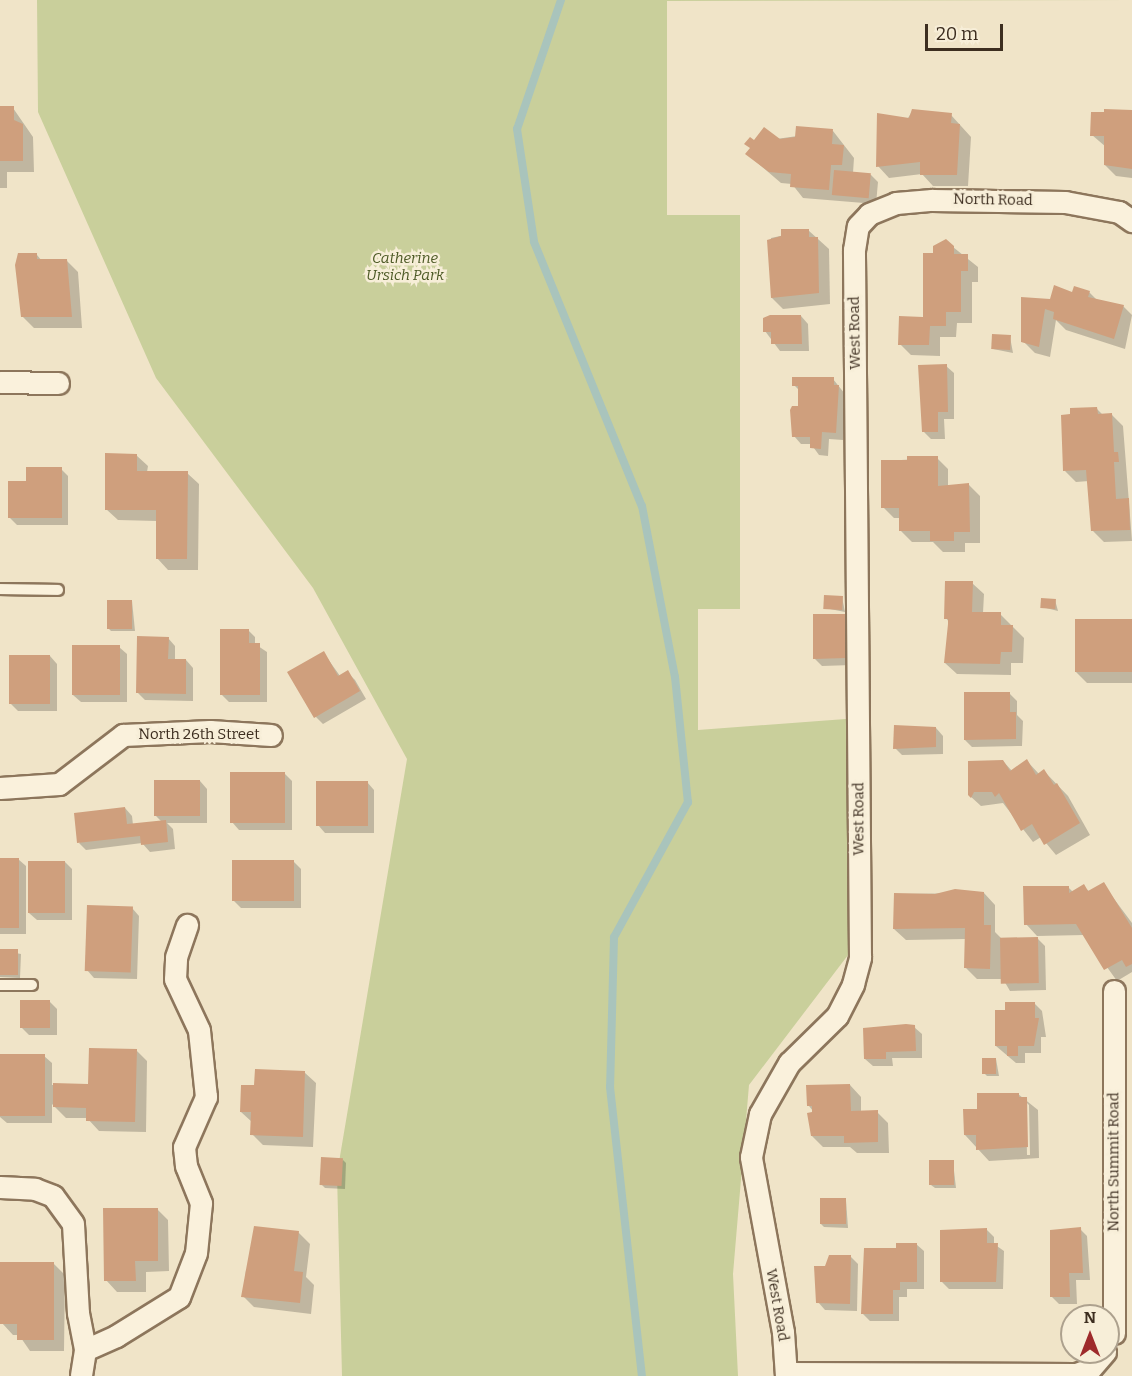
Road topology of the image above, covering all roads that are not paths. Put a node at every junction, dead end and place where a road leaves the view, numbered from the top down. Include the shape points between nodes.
1 (1132, 221) edge
2 (858, 226) joint
3 (0, 382) edge
4 (58, 383) dead end
5 (0, 589) edge
6 (58, 590) dead end
7 (272, 735) dead end
8 (0, 788) edge
9 (187, 924) dead end
10 (0, 985) edge
11 (32, 986) dead end
12 (1114, 992) dead end
13 (0, 1187) edge
14 (1115, 1304) edge
15 (85, 1350) junction
16 (1085, 1374) edge
17 (786, 1375) edge
18 (81, 1376) edge

1 - 2 street, North Road via 1119,212 1065,202 932,200 896,203 869,214
2 - 17 street, West Road via 854,250 860,957 853,984 837,1016 789,1063 760,1114 751,1157 783,1332
3 - 4 street
5 - 6 lane
7 - 8 street, North 26th Street via 210,731 123,735 59,784
9 - 15 street via 176,957 175,978 199,1030 207,1097 184,1148 186,1166 201,1203 196,1253 178,1297 116,1336
10 - 11 lane
12 - 14 street, North Summit Road
13 - 15 street via 35,1188 53,1196 73,1224 78,1313
15 - 18 street
16 - 17 street

